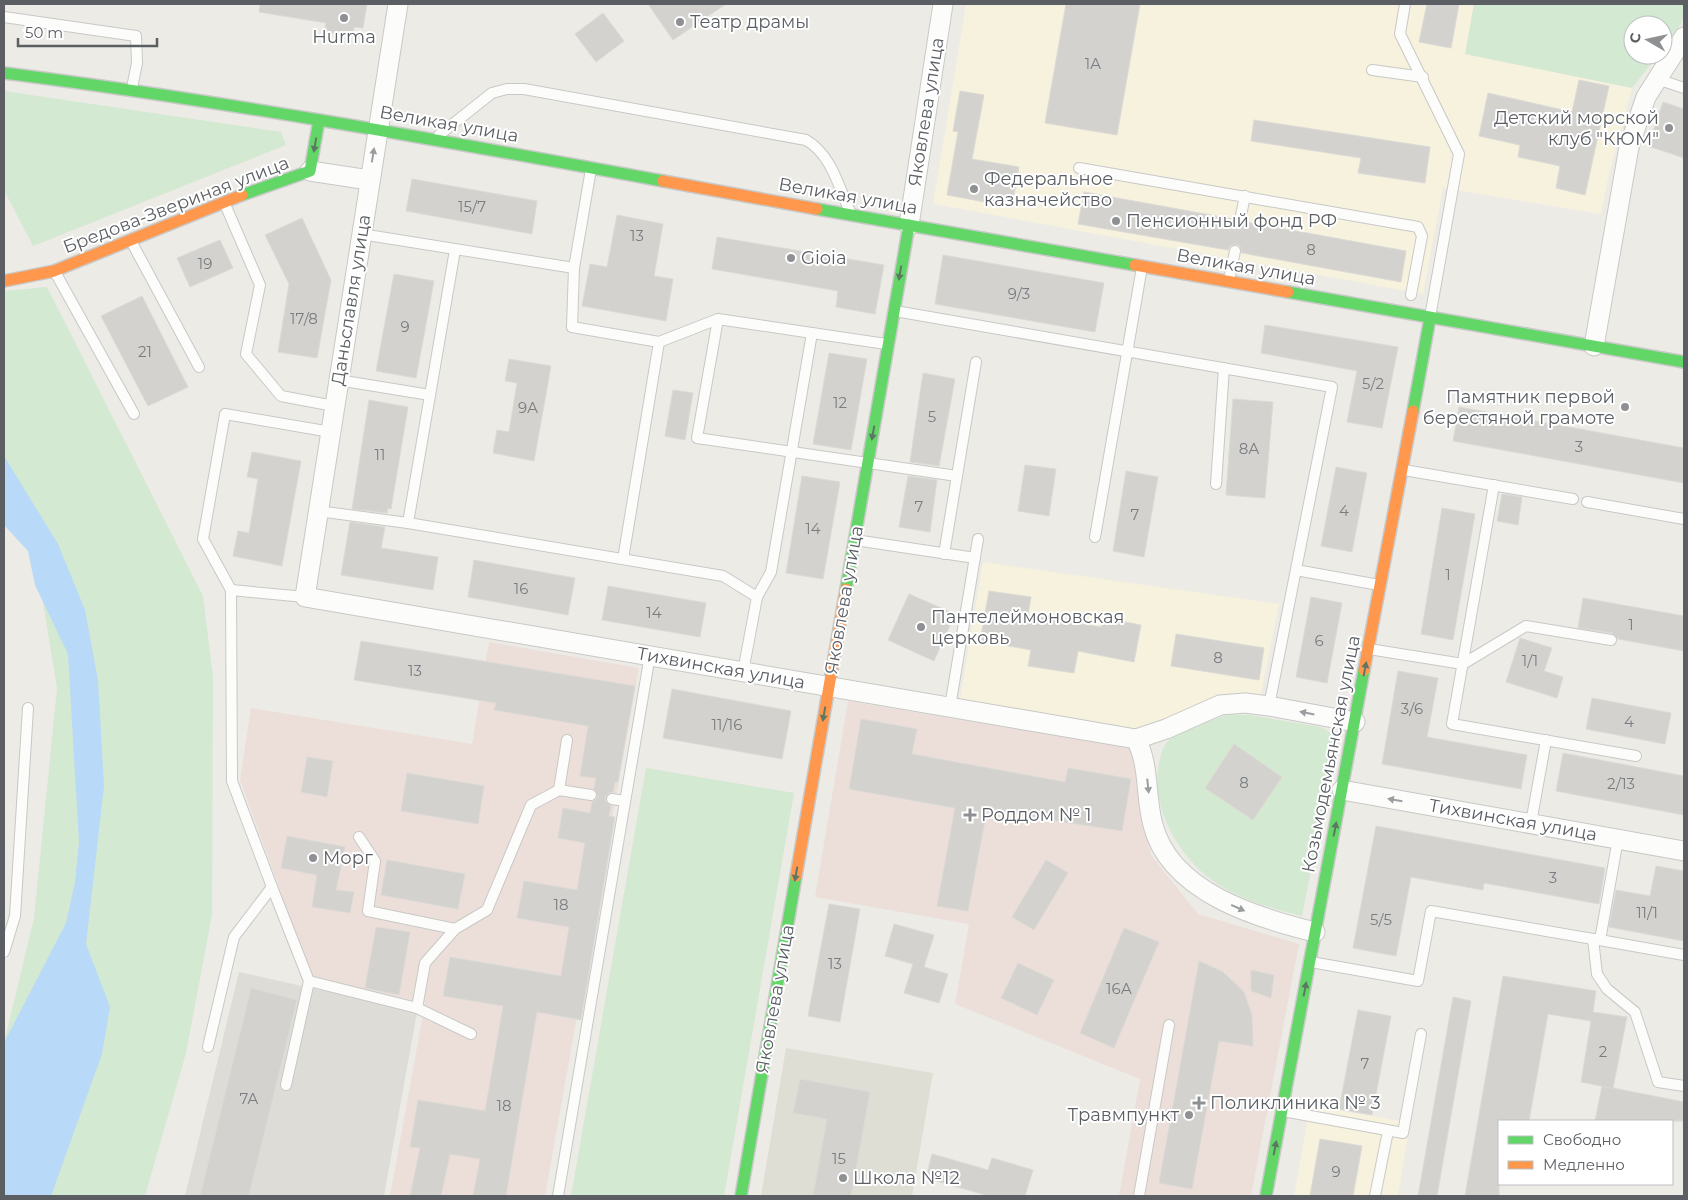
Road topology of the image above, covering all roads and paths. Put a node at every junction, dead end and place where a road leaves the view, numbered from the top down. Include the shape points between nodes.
1 (398, 4) edge
2 (943, 4) edge
3 (1405, 4) edge
4 (4, 17) edge
5 (1684, 38) edge
6 (1372, 70) dead end
7 (4, 73) edge
8 (1423, 77) junction
9 (1658, 79) junction
10 (1684, 88) edge
11 (132, 89) junction
12 (319, 120) junction
13 (377, 129) junction
14 (435, 139) junction
15 (591, 168) junction
16 (1079, 168) dead end
17 (310, 170) junction
18 (369, 180) junction
19 (1245, 196) junction
20 (224, 202) junction
21 (852, 215) junction
22 (1240, 220) dead end
23 (909, 225) junction
24 (361, 234) junction
25 (131, 240) junction
26 (455, 250) junction
27 (1235, 252) dead end
28 (1142, 266) junction
29 (574, 268) junction
30 (54, 271) junction
31 (4, 281) edge
32 (1229, 281) junction
33 (1411, 295) dead end
34 (894, 310) junction
35 (1430, 318) junction
36 (718, 319) junction
37 (812, 333) junction
38 (659, 342) junction
39 (888, 344) junction
40 (1594, 346) junction
41 (1127, 351) junction
42 (976, 362) dead end
43 (1684, 362) edge
44 (199, 367) dead end
45 (1224, 368) junction
46 (338, 380) junction
47 (430, 395) junction
48 (334, 406) junction
49 (134, 414) dead end
50 (330, 432) junction
51 (792, 452) junction
52 (867, 464) junction
53 (1402, 469) junction
54 (957, 476) junction
55 (1216, 484) dead end
56 (1494, 485) junction
57 (1573, 499) dead end
58 (1587, 502) dead end
59 (318, 511) junction
60 (1684, 519) edge
61 (408, 523) junction
62 (1095, 537) dead end
63 (978, 539) dead end
64 (854, 540) junction
65 (944, 554) junction
66 (975, 558) junction
67 (623, 559) junction
68 (1296, 570) junction
69 (1380, 585) junction
70 (231, 590) junction
71 (305, 597) junction
72 (757, 598) junction
73 (1611, 640) dead end
74 (1368, 649) junction
75 (650, 655) junction
76 (1463, 664) junction
77 (743, 672) junction
78 (829, 687) junction
79 (1270, 706) junction
80 (950, 707) junction
81 (28, 708) dead end
82 (1354, 722) junction
83 (1136, 739) junction
84 (567, 740) dead end
85 (1546, 740) junction
86 (1636, 756) dead end
87 (559, 790) junction
88 (1342, 790) junction
89 (591, 795) dead end
90 (612, 799) dead end
91 (625, 801) junction
92 (1531, 823) junction
93 (359, 837) dead end
94 (1618, 838) junction
95 (1684, 850) edge
96 (272, 887) junction
97 (4, 914) edge
98 (15, 916) junction
99 (455, 929) junction
100 (1315, 932) junction
101 (1597, 940) junction
102 (4, 952) edge
103 (1684, 955) edge
104 (1310, 962) junction
105 (309, 981) junction
106 (418, 1008) junction
107 (1170, 1025) dead end
108 (471, 1034) dead end
109 (1421, 1034) dead end
110 (208, 1047) dead end
111 (286, 1086) dead end
112 (1684, 1086) edge
113 (1282, 1111) junction
114 (1388, 1130) junction
115 (558, 1196) edge
116 (741, 1196) edge
117 (1139, 1196) edge
118 (1266, 1196) edge
119 (1375, 1196) edge

1 - 13 street, Даньславля улица
2 - 23 street, Яковлева улица
3 - 8 lane via 1400,34
4 - 11 lane via 136,36 137,63
5 - 9 street
6 - 8 lane
7 - 11 street, Великая улица
8 - 35 lane via 1459,154
9 - 10 lane
9 - 40 street via 1646,97 1629,147
11 - 12 street, Великая улица
12 - 13 street, Великая улица
12 -> 17 street, Бредова-Звериная улица
13 - 14 street, Великая улица
18 -> 13 street, Даньславля улица
14 - 15 street, Великая улица
14 - 21 lane via 492,93 507,88 806,140 827,160
15 - 21 street, Великая улица
15 - 29 lane
16 - 19 lane
17 - 18 street
17 - 20 street, Бредова-Звериная улица
18 - 24 street, Даньславля улица
19 - 22 lane
19 - 33 lane via 1418,227 1422,236
20 - 25 street, Бредова-Звериная улица
20 - 48 lane via 260,285 246,354 281,396
21 - 23 street, Великая улица
23 - 28 street, Великая улица
23 -> 34 street, Яковлева улица
24 - 26 lane
24 - 46 street, Даньславля улица
25 - 30 street, Бредова-Звериная улица
25 - 44 lane
26 - 29 lane
26 - 47 lane
27 - 32 lane
28 - 32 street, Великая улица
28 - 41 lane
29 - 38 lane via 572,327
30 - 31 street, Бредова-Звериная улица
30 - 49 lane
32 - 35 street, Великая улица
34 - 39 street, Яковлева улица
34 - 41 lane
35 - 40 street, Великая улица
35 - 53 street, Козьмодемьянская улица
36 - 37 lane
36 - 38 lane
36 - 51 lane via 697,438
37 - 39 lane
37 - 51 lane
38 - 67 lane
39 -> 52 street, Яковлева улица
40 - 43 street, Великая улица
41 - 45 lane
41 - 62 lane
42 - 54 lane
45 - 55 lane
45 - 68 lane via 1332,387
46 - 47 lane
46 - 48 street, Даньславля улица
47 - 61 lane
48 - 50 street, Даньславля улица
50 - 59 street, Даньславля улица
50 - 70 lane via 225,414 203,539
51 - 52 lane
51 - 72 lane via 771,572
52 - 54 lane
52 - 64 street, Яковлева улица
53 - 56 lane
53 - 69 street, Козьмодемьянская улица
54 - 65 lane
56 - 57 lane
56 - 76 lane
58 - 60 lane
59 - 61 lane
59 - 71 street, Даньславля улица
61 - 67 lane
63 - 66 lane
64 - 65 lane
64 - 78 street, Яковлева улица
65 - 66 lane
66 - 80 lane
67 - 72 lane via 724,576
68 - 69 lane
68 - 79 lane
69 - 74 street, Козьмодемьянская улица
70 - 71 lane
70 - 96 lane via 232,781
71 - 75 street, Тихвинская улица
72 - 77 lane
73 - 76 lane via 1526,626
74 - 76 lane
82 -> 74 street, Козьмодемьянская улица
75 - 77 street, Тихвинская улица
75 - 91 lane
76 - 85 lane via 1452,724
77 - 78 street, Тихвинская улица
78 - 80 street, Тихвинская улица
78 -> 116 street, Яковлева улица
82 -> 79 street, Тихвинская улица
79 - 83 street, Тихвинская улица via 1220,705
80 - 83 street, Тихвинская улица
81 - 98 lane
82 - 88 street, Козьмодемьянская улица
83 -> 100 street via 1145,760 1153,826 1169,856 1183,873 1231,905 1263,919
84 - 87 lane
85 - 86 lane
85 - 92 lane
87 - 89 lane
87 - 99 lane via 531,804 487,910
92 -> 88 street, Тихвинская улица
100 -> 88 street, Козьмодемьянская улица
90 - 91 lane
91 - 115 lane
92 - 94 street, Тихвинская улица
93 - 99 lane via 375,861 368,911
94 - 95 street, Тихвинская улица
94 - 101 lane
96 - 105 lane
96 - 110 lane via 234,937
97 - 98 lane
98 - 102 lane
99 - 106 lane via 425,963
100 - 104 street, Козьмодемьянская улица
101 - 103 lane
101 - 104 lane via 1431,911 1418,981
101 - 112 lane via 1597,974 1607,989 1635,1012 1658,1082
113 -> 104 street, Козьмодемьянская улица
105 - 106 lane
105 - 111 lane
106 - 108 lane
107 - 117 lane
109 - 114 lane via 1403,1133
113 - 114 lane
118 -> 113 street, Козьмодемьянская улица
114 - 119 lane

